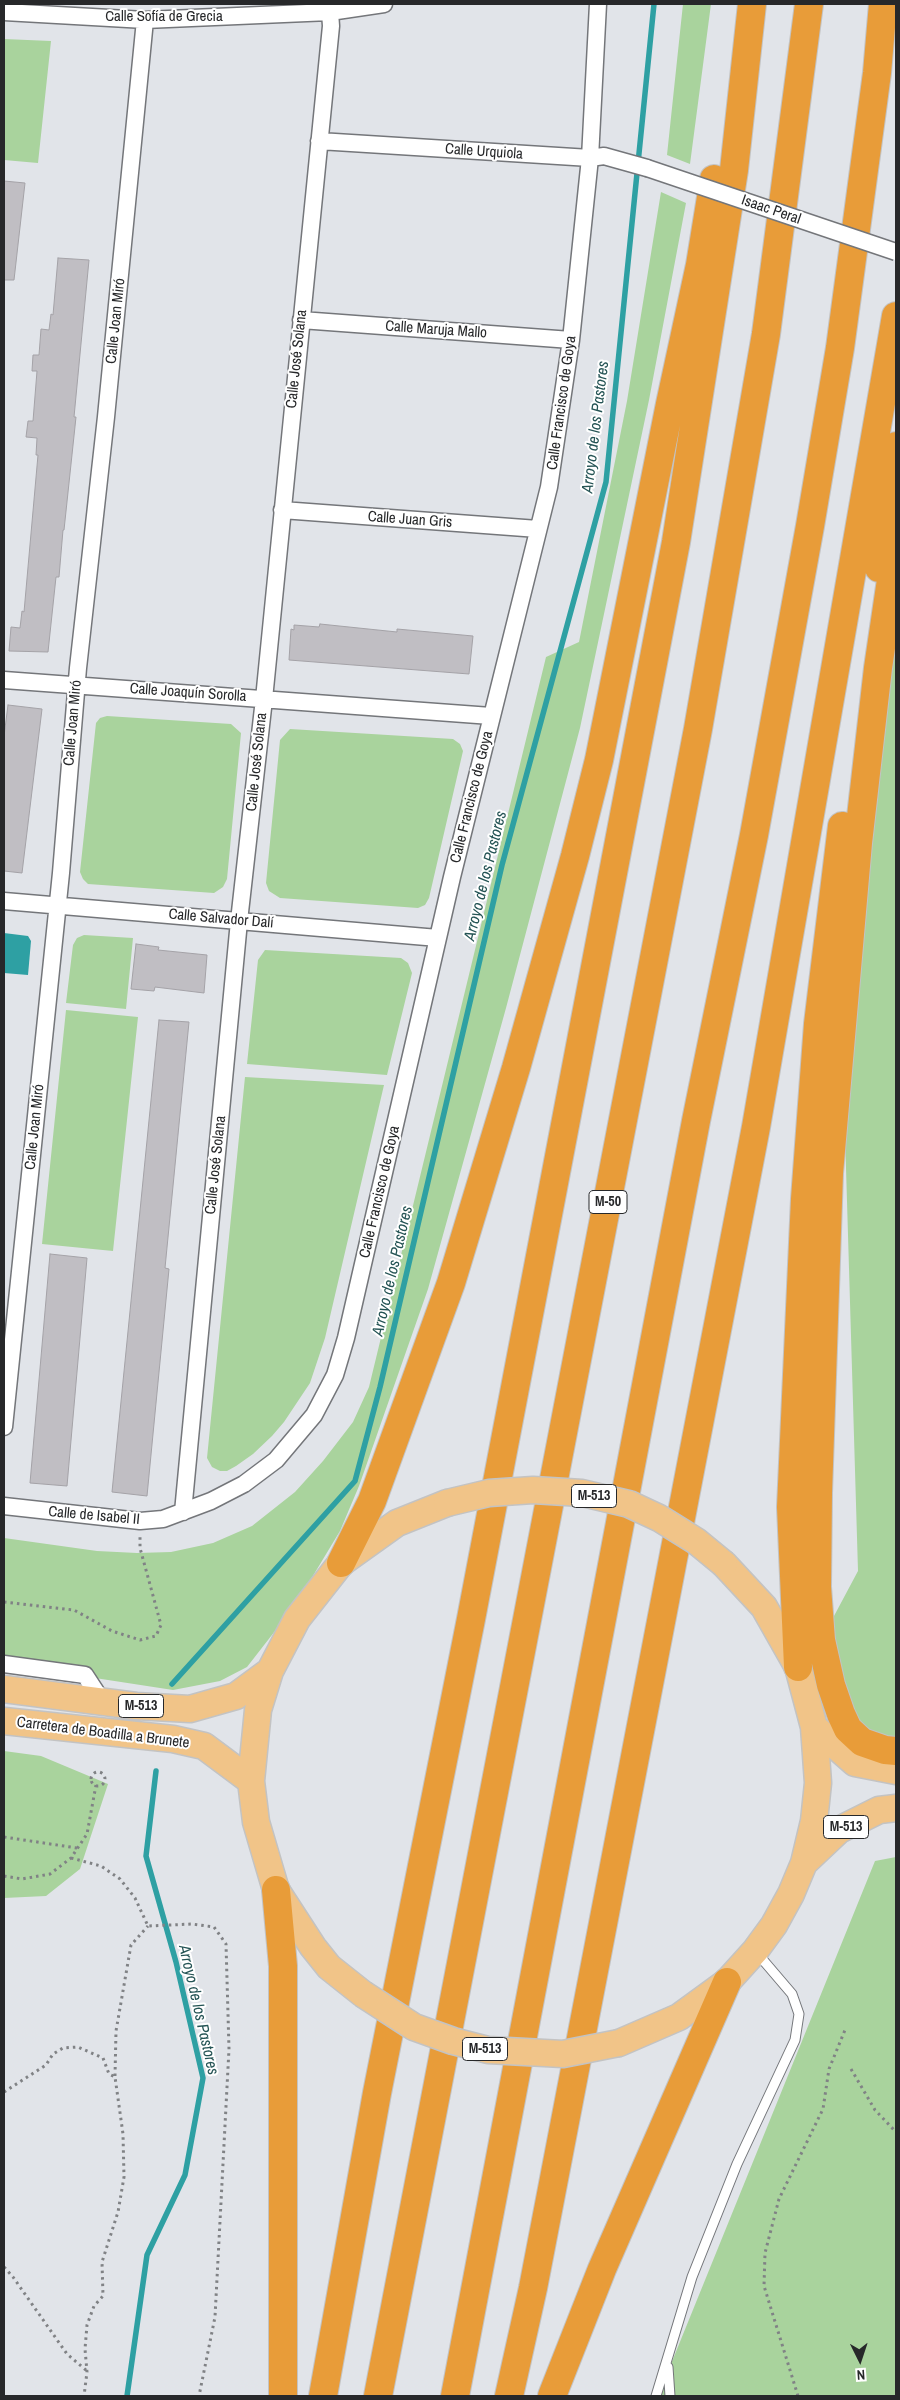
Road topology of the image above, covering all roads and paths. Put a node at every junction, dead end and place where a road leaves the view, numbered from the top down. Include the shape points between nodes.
1 (384, 4) edge
2 (598, 4) edge
3 (736, 4) edge
4 (752, 4) edge
5 (809, 4) edge
6 (883, 4) edge
7 (4, 12) edge
8 (330, 12) junction
9 (145, 20) junction
10 (319, 141) junction
11 (590, 158) junction
12 (646, 168) joint
13 (896, 252) edge
14 (896, 316) edge
15 (301, 320) junction
16 (571, 340) junction
17 (896, 446) edge
18 (282, 510) junction
19 (538, 529) junction
20 (896, 546) edge
21 (4, 680) edge
22 (76, 685) junction
23 (264, 699) junction
24 (491, 716) junction
25 (4, 900) edge
26 (57, 905) junction
27 (239, 921) junction
28 (438, 938) junction
29 (4, 1427) edge
30 (4, 1506) edge
31 (183, 1512) junction
32 (141, 1553) dead end
33 (342, 1563) junction
34 (4, 1602) edge
35 (4, 1664) edge
36 (798, 1667) junction
37 (270, 1672) junction
38 (4, 1689) edge
39 (102, 1702) junction
40 (11, 1724) edge
41 (814, 1727) junction
42 (896, 1751) edge
43 (896, 1771) edge
44 (251, 1781) junction
45 (96, 1785) junction
46 (896, 1808) edge
47 (4, 1837) edge
48 (78, 1848) junction
49 (71, 1858) junction
50 (804, 1863) junction
51 (4, 1876) edge
52 (276, 1890) junction
53 (148, 1926) junction
54 (755, 1951) junction
55 (727, 1982) junction
56 (845, 2030) dead end
57 (851, 2068) dead end
58 (115, 2077) junction
59 (4, 2092) edge
60 (896, 2132) edge
61 (4, 2267) edge
62 (668, 2362) junction
63 (87, 2372) junction
64 (84, 2396) edge
65 (199, 2396) edge
66 (283, 2396) edge
67 (323, 2396) edge
68 (378, 2396) edge
69 (455, 2396) edge
70 (509, 2396) edge
71 (552, 2396) edge
72 (656, 2396) edge
73 (670, 2396) edge
74 (798, 2396) edge

1 - 8 street, Calle Sofía de Grecia
2 - 11 street, Calle Francisco de Goya
3 - 33 highway via 725,112 700,265 599,760 575,856 451,1283 372,1501
4 - 67 highway via 733,180 676,542 469,1628 376,2093
5 - 68 highway, M-50 via 766,334 699,719
6 - 69 highway via 840,348 810,526 754,835 696,1120
7 - 9 street, Calle Sofía de Grecia
8 - 9 street, Calle Sofía de Grecia
8 - 10 street, Calle José Solana
9 - 22 street, Calle Joan Miró
10 - 11 street, Calle Urquiola
10 - 15 street, Calle José Solana
11 - 12 street, Calle Urquiola via 604,156
11 - 16 street, Calle Francisco de Goya
12 - 13 street, Isaac Peral, bridge
14 - 70 highway via 756,1127 535,2279
15 - 16 street, Calle Maruja Mallo
15 - 18 street, Calle José Solana
16 - 19 street, Calle Francisco de Goya via 549,487
17 - 36 highway via 838,854 818,1024 805,1199 792,1507
18 - 19 street, Calle Juan Gris
18 - 23 street, Calle José Solana
19 - 24 street, Calle Francisco de Goya
20 - 42 highway via 858,843 829,1172 818,1587 821,1640 840,1714 848,1730 862,1742
21 - 22 street, Calle Joaquín Sorolla
22 - 23 street, Calle Joaquín Sorolla
22 - 26 street, Calle Joan Miró
23 - 24 street, Calle Joaquín Sorolla
23 - 27 street, Calle José Solana
24 - 28 street, Calle Francisco de Goya
25 - 26 street, Calle Salvador Dalí
26 - 27 street, Calle Salvador Dalí
26 - 29 street, Calle Joan Miró
27 - 28 street, Calle Salvador Dalí
27 - 31 street, Calle José Solana
28 - 31 street, Calle Francisco de Goya via 346,1338 334,1375 314,1415 276,1460 244,1484
30 - 31 street, Calle de Isabel II via 140,1521 164,1519
32 - 34 path via 161,1625 156,1636 140,1640 112,1631 74,1610
33 - 36 main road, M-513, bridge via 397,1524 447,1503 489,1492 582,1493 629,1504 660,1518 696,1541 724,1564 764,1607
33 - 37 main road, M-513 via 297,1619
35 - 39 street via 85,1675
36 - 41 main road, M-513
37 - 39 main road, Carretera de Boadilla a Brunete / M-513 via 236,1696 190,1709
37 - 44 main road, M-513 via 258,1710
38 - 39 main road, Carretera de Boadilla a Brunete / M-513
40 - 44 main road, Carretera de Boadilla a Brunete / M-513 via 173,1739 204,1746
41 - 43 main road via 855,1763
41 - 50 main road, M-513 via 818,1783 814,1821
44 - 52 main road, M-513 via 256,1822
45 - 45 path via 104,1782 104,1776 97,1772 91,1781
45 - 48 path via 87,1834
46 - 50 main road, M-513 via 879,1810 840,1830
47 - 48 path
48 - 49 path
49 - 51 path via 50,1874 22,1878
49 - 53 path via 101,1866 120,1880 135,1898
50 - 54 main road, M-513 via 774,1925
52 - 55 main road, M-513, bridge via 324,1960 363,1994 414,2027 488,2050 563,2054 619,2043 679,2017
52 - 66 highway via 283,1966
53 - 58 path via 131,1945 116,2031
53 - 65 path via 192,1924 214,1927 226,1944 230,2049 215,2317
54 - 55 main road, M-513
54 - 62 lane via 792,1994 798,2014 795,2040 738,2164 692,2277
55 - 71 highway via 602,2270
56 - 74 path via 829,2069 823,2109 779,2199 765,2252 764,2286
57 - 60 path via 875,2110
58 - 59 path via 109,2074 102,2058 78,2047 63,2048 53,2054 41,2069
58 - 63 path via 123,2134 124,2177 118,2212 102,2262 102,2296 94,2306 87,2325
61 - 63 path via 67,2354
62 - 72 lane
62 - 73 lane
63 - 64 path

